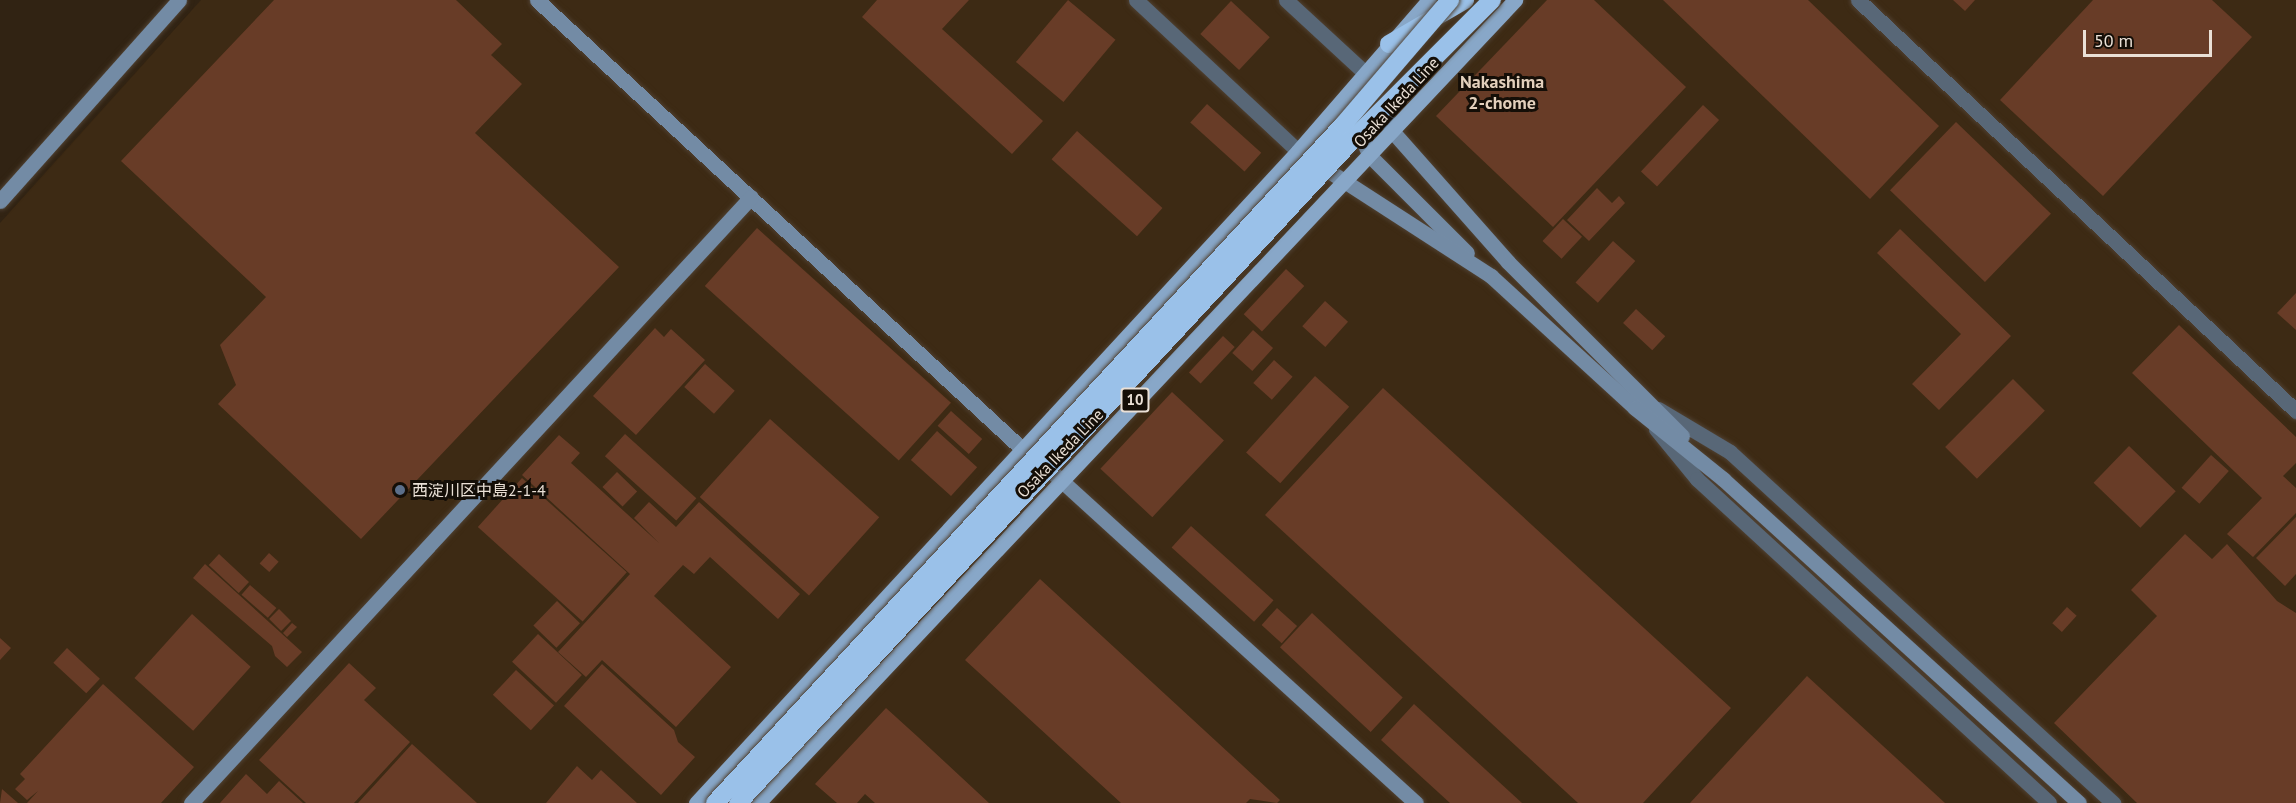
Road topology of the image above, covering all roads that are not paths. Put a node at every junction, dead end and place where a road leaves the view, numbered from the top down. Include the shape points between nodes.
1 (179, 0) edge
2 (537, 0) edge
3 (1136, 0) edge
4 (1286, 0) edge
5 (1429, 0) edge
6 (1450, 0) edge
7 (1465, 0) edge
8 (1492, 0) edge
9 (1515, 0) edge
10 (1858, 0) edge
11 (1389, 44) junction
12 (1364, 72) junction
13 (1393, 132) junction
14 (1298, 151) junction
15 (1370, 156) junction
16 (1346, 182) junction
17 (751, 197) junction
18 (0, 201) edge
19 (1491, 276) junction
20 (1650, 411) junction
21 (2296, 411) edge
22 (1022, 451) junction
23 (1060, 477) junction
24 (190, 803) edge
25 (696, 803) edge
26 (715, 803) edge
27 (738, 803) edge
28 (758, 803) edge
29 (1416, 803) edge
30 (2049, 803) edge
31 (2079, 803) edge
32 (2113, 803) edge

1 - 18 street
2 - 17 street
3 - 14 street
4 - 12 street
5 - 11 main road, Osaka Ikeda Line
6 - 26 highway, bridge via 1343,125
7 - 11 highway
8 - 27 highway, bridge via 1359,133
9 - 13 main road, Osaka Ikeda Line / 10
10 - 21 street
11 - 12 main road, Osaka Ikeda Line
12 - 13 street
12 - 14 main road, Osaka Ikeda Line
12 - 15 street via 1355,95 1353,116
13 - 15 main road, Osaka Ikeda Line / 10
13 - 20 street via 1508,262
14 - 16 street
14 - 22 main road, Osaka Ikeda Line
15 - 16 main road, Osaka Ikeda Line / 10
15 - 19 street
16 - 19 street
16 - 23 main road, Osaka Ikeda Line / 10
17 - 22 street
17 - 24 street
19 - 20 street
20 - 30 street via 1697,479
20 - 31 street
20 - 32 street via 1730,452
22 - 23 street
22 - 25 main road, Osaka Ikeda Line
23 - 28 main road, Osaka Ikeda Line / 10
23 - 29 street

